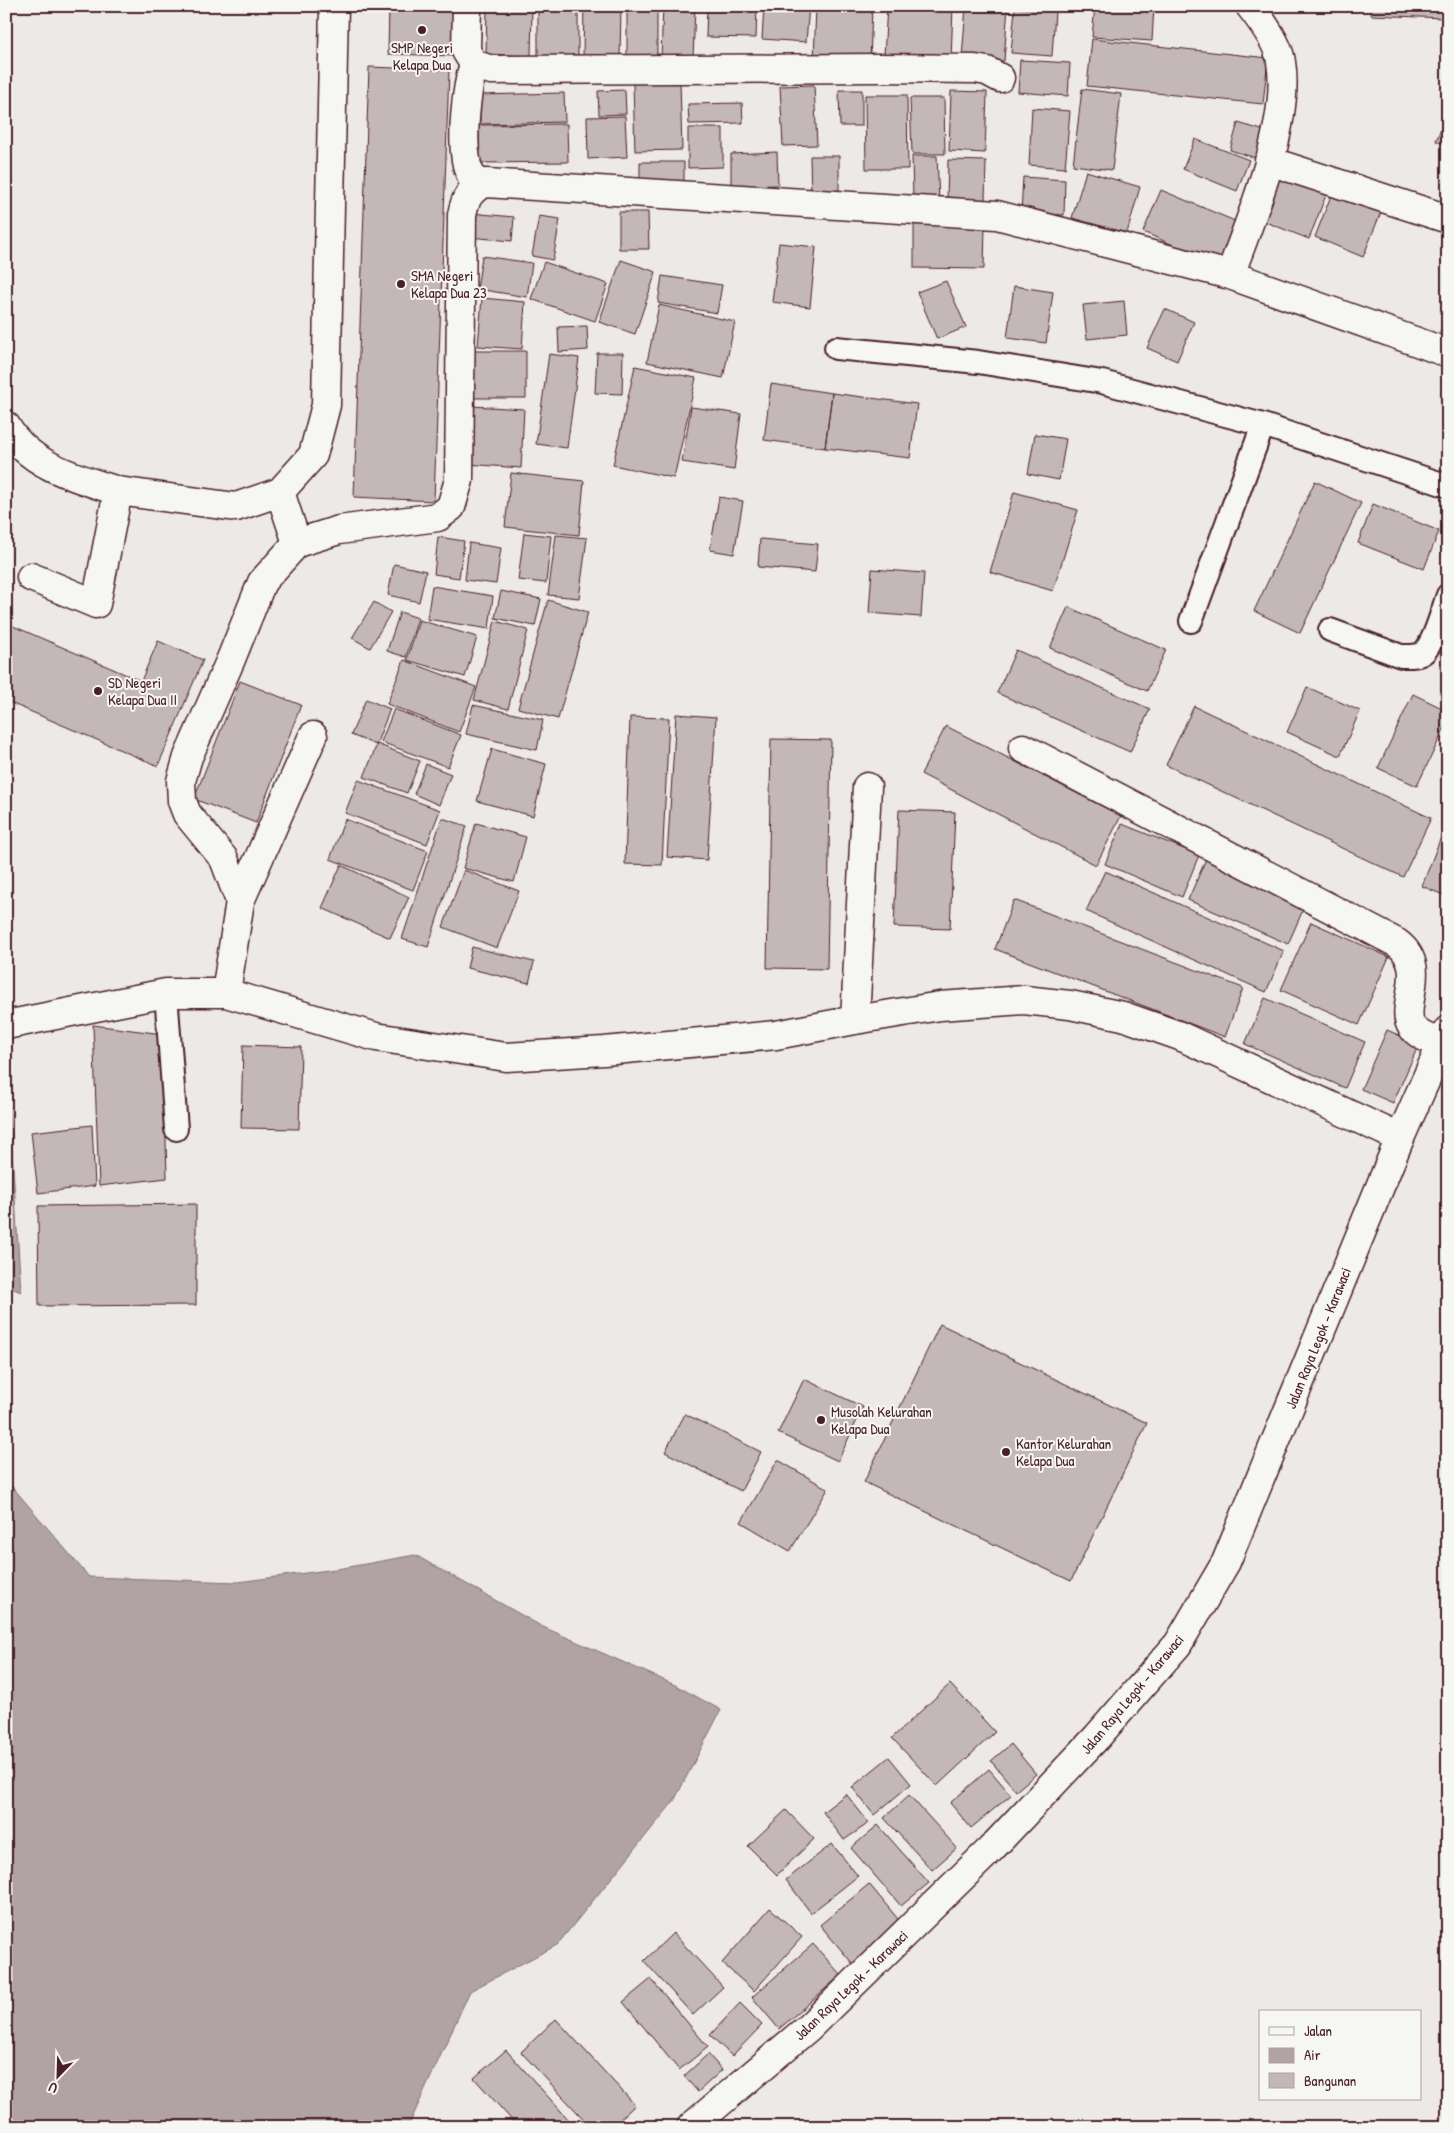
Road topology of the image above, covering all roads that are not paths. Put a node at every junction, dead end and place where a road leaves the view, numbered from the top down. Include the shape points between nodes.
1 (334, 6) edge
2 (467, 6) edge
3 (1250, 6) edge
4 (474, 64) junction
5 (1000, 78) dead end
6 (1269, 161) junction
7 (475, 187) junction
8 (1448, 219) edge
9 (1230, 275) junction
10 (836, 348) dead end
11 (1448, 353) edge
12 (1263, 425) junction
13 (6, 426) edge
14 (1448, 486) edge
15 (118, 490) junction
16 (280, 492) junction
17 (296, 543) junction
18 (31, 577) dead end
19 (1448, 595) edge
20 (1191, 621) dead end
21 (1330, 630) dead end
22 (312, 736) dead end
23 (1023, 748) dead end
24 (867, 787) dead end
25 (240, 901) junction
26 (166, 993) junction
27 (226, 993) junction
28 (855, 1020) junction
29 (6, 1025) edge
30 (1445, 1037) edge
31 (176, 1129) dead end
32 (1400, 1138) junction
33 (691, 2127) edge

1 - 16 street via 326,405 313,455
2 - 4 street via 466,51
3 - 6 street via 1264,24 1282,61 1282,107
4 - 5 street via 491,70 966,69 987,71
4 - 7 street via 468,83 465,137 467,164
6 - 8 street
6 - 9 street
7 - 9 street via 486,183 998,215
7 - 17 street via 468,195 462,215 458,480 451,507 438,517 339,530
9 - 11 street
10 - 12 lane via 978,362 1102,382
12 - 14 lane
12 - 20 lane
13 - 15 street via 14,440 39,460 72,477
15 - 16 street via 236,506
15 - 18 street via 96,604
16 - 17 street
17 - 25 street via 262,582 188,757 181,781 182,801 187,814 224,859
19 - 21 lane via 1431,641 1423,652 1413,657 1401,656
22 - 25 street
23 - 30 street via 1397,943 1410,957 1411,963 1409,1023 1418,1034
24 - 28 street
25 - 27 street
26 - 27 street
26 - 29 street
26 - 31 lane
27 - 28 street via 376,1037 506,1057 776,1035
28 - 32 street via 940,1006 1024,1000 1123,1016 1180,1036
30 - 32 street, Jalan Raya Legok - Karawaci
32 - 33 street, Jalan Raya Legok - Karawaci via 1226,1562 1178,1644 1097,1737 991,1849 809,2028

